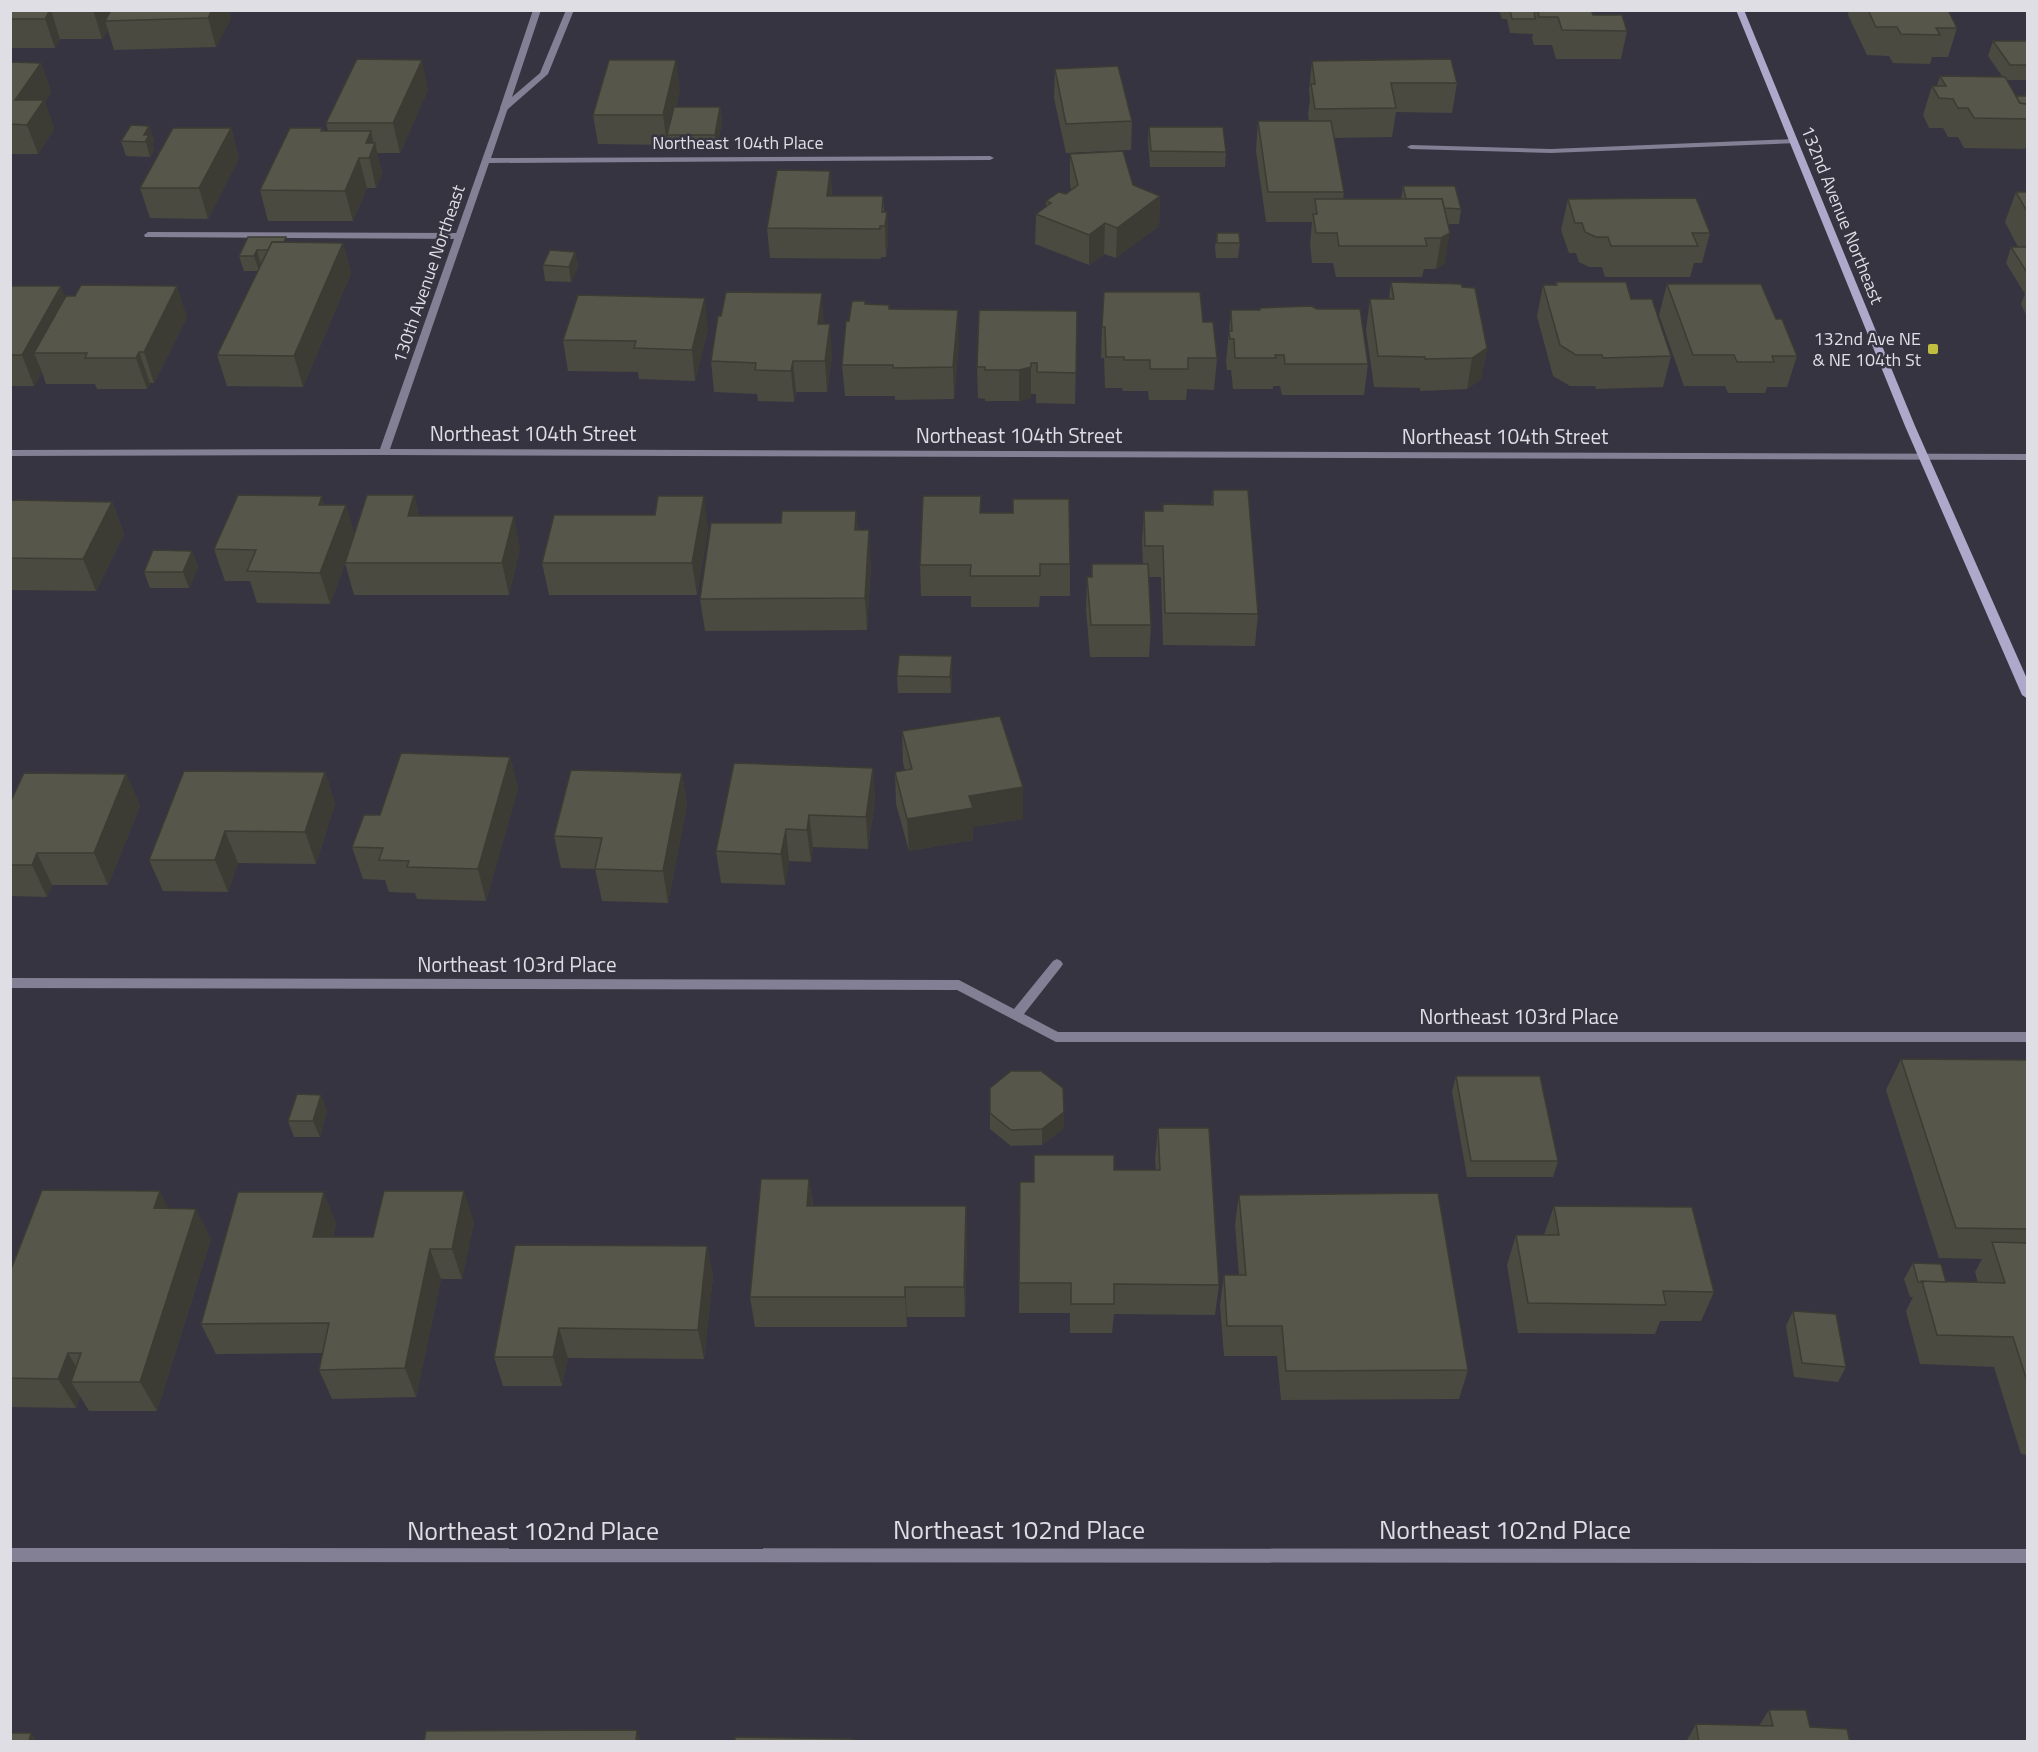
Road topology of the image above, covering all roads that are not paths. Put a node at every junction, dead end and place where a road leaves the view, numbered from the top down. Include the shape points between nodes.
1 (537, 10) edge
2 (570, 10) edge
3 (1740, 10) edge
4 (504, 108) junction
5 (1794, 141) junction
6 (1411, 147) dead end
7 (990, 158) dead end
8 (486, 161) junction
9 (148, 235) dead end
10 (460, 236) junction
11 (384, 452) junction
12 (10, 453) edge
13 (1924, 456) junction
14 (2028, 457) edge
15 (2028, 695) edge
16 (1057, 964) dead end
17 (10, 983) edge
18 (1016, 1015) junction
19 (2028, 1038) edge
20 (10, 1555) edge
21 (2028, 1556) edge

1 - 4 street, 130th Avenue Northeast
2 - 4 street via 544,74
3 - 5 street, 132nd Avenue Northeast
4 - 8 street, 130th Avenue Northeast
5 - 6 street via 1551,151
5 - 13 street, 132nd Avenue Northeast
7 - 8 street, Northeast 104th Place
8 - 10 street, 130th Avenue Northeast
9 - 10 street
10 - 11 street, 130th Avenue Northeast
11 - 12 street, Northeast 104th Street
11 - 13 street, Northeast 104th Street
13 - 14 street, Northeast 104th Street
13 - 15 street, 132nd Avenue Northeast
16 - 18 street
17 - 18 street, Northeast 103rd Place via 959,985
18 - 19 street, Northeast 103rd Place via 1056,1037
20 - 21 street, Northeast 102nd Place

